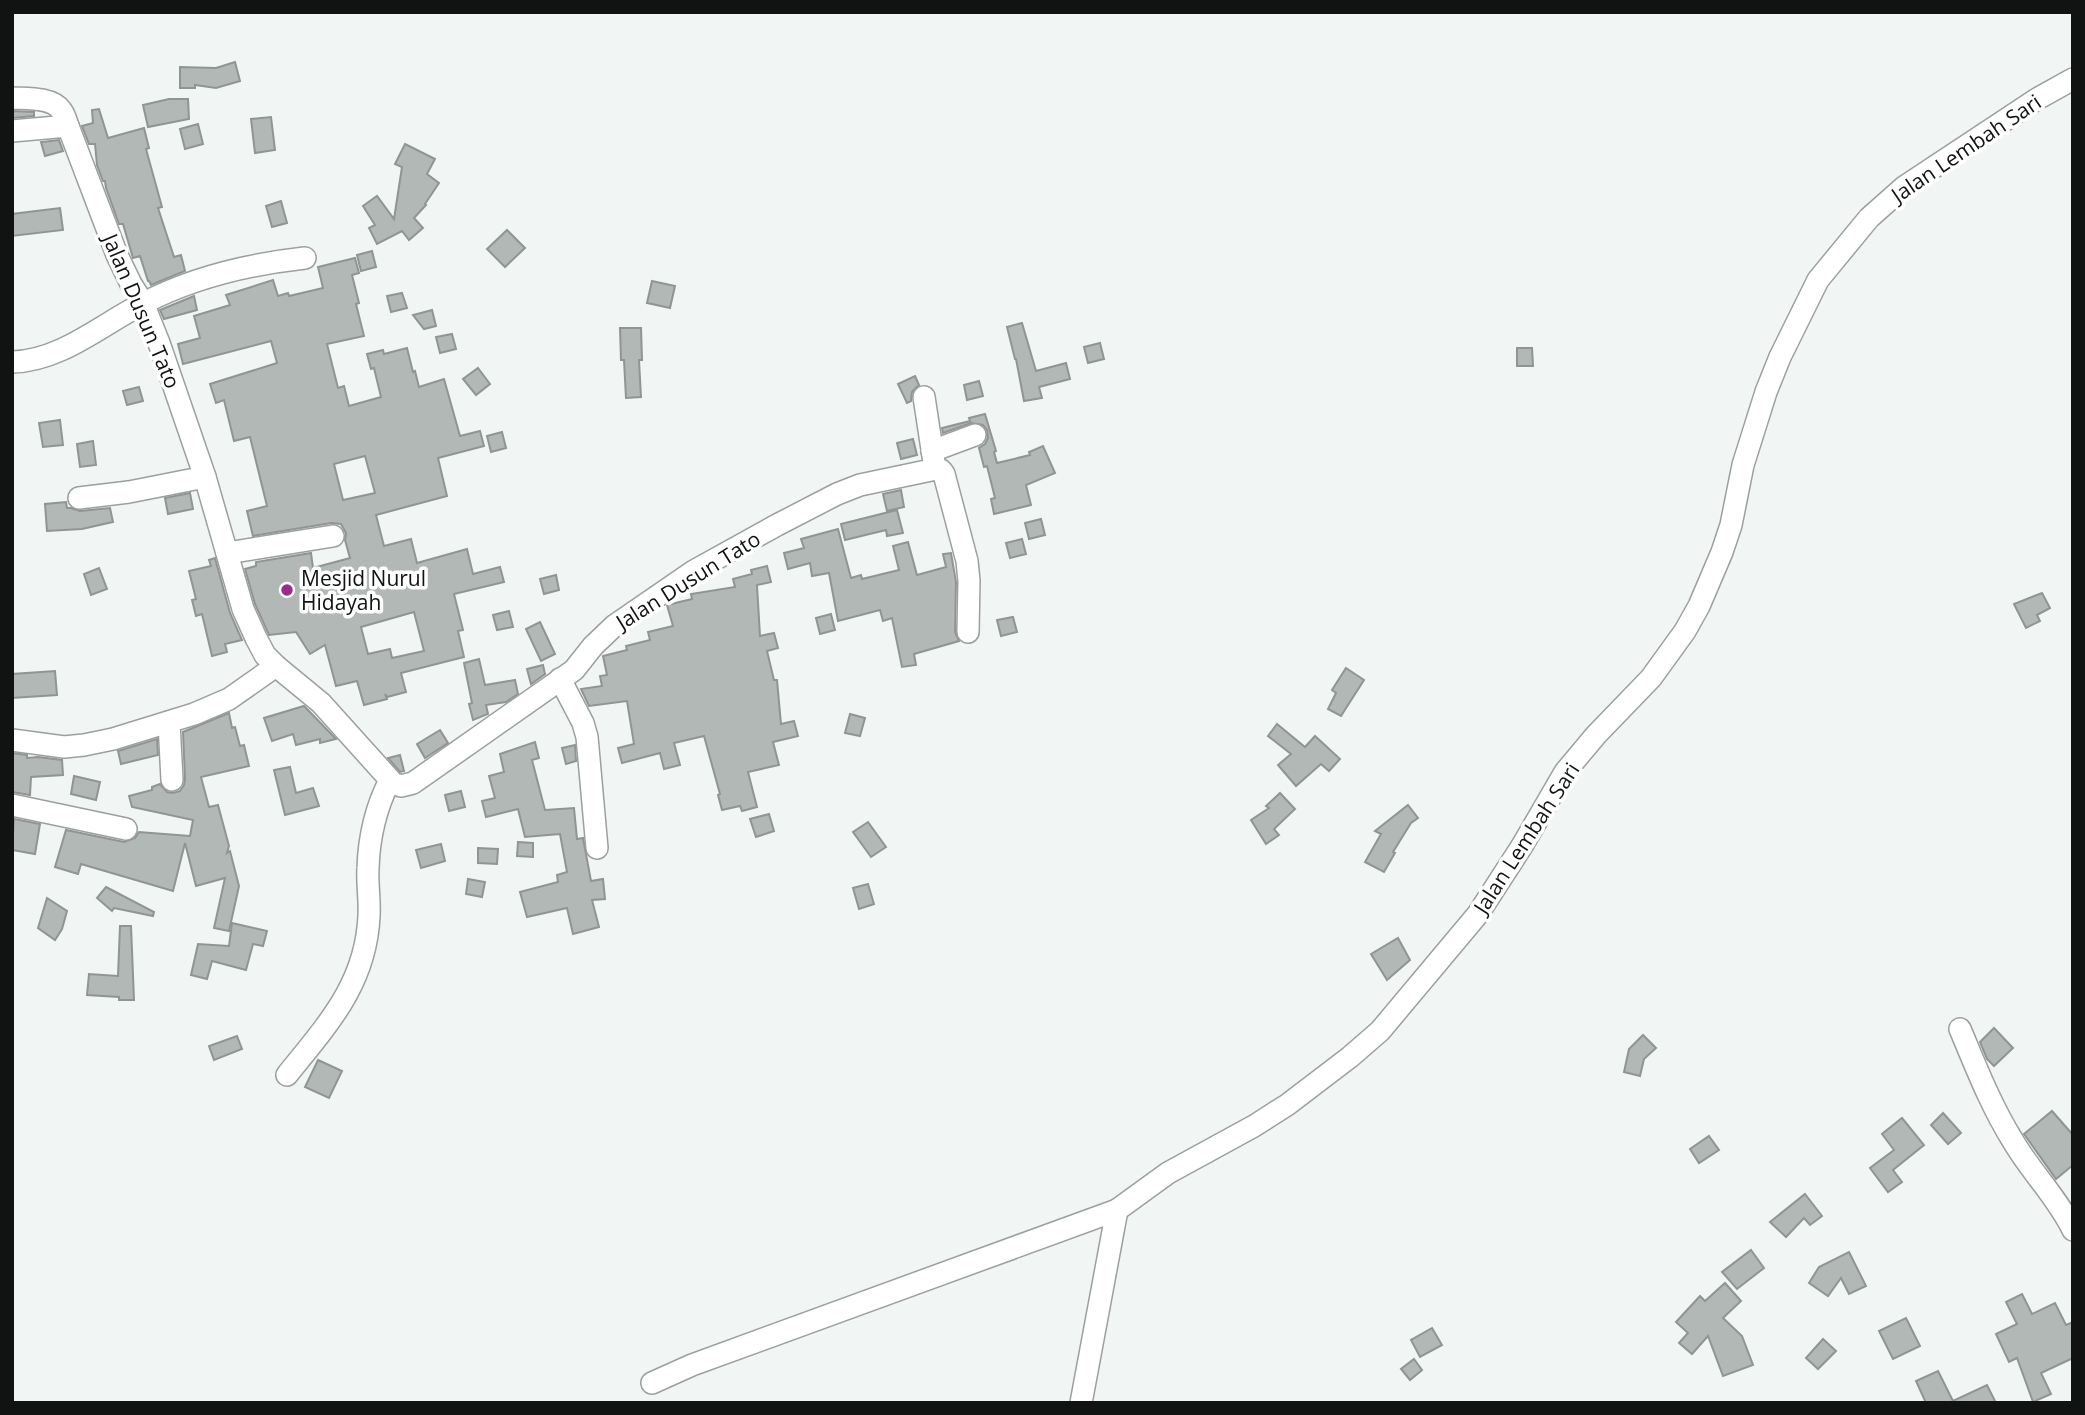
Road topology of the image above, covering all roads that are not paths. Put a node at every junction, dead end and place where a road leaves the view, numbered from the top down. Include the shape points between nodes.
1 (2073, 79) edge
2 (12, 97) edge
3 (68, 126) junction
4 (12, 131) edge
5 (305, 258) dead end
6 (143, 303) junction
7 (12, 362) edge
8 (924, 397) dead end
9 (975, 435) dead end
10 (933, 460) junction
11 (205, 477) junction
12 (79, 498) dead end
13 (333, 536) dead end
14 (227, 553) junction
15 (968, 632) dead end
16 (276, 666) junction
17 (560, 679) junction
18 (169, 722) junction
19 (12, 740) edge
20 (172, 780) dead end
21 (390, 780) junction
22 (12, 805) edge
23 (126, 830) dead end
24 (597, 848) dead end
25 (1959, 1029) dead end
26 (288, 1075) dead end
27 (1117, 1210) junction
28 (2073, 1230) edge
29 (652, 1384) dead end
30 (1081, 1403) edge

1 - 27 street, Jalan Lembah Sari via 1886,201 1818,280 1766,392 1743,465 1731,525 1699,606 1651,678 1565,772 1500,881 1453,945 1380,1031 1319,1082 1254,1126 1168,1173
2 - 3 street via 58,106
3 - 4 street
3 - 6 street, Jalan Dusun Tato via 117,255
5 - 6 street via 202,278
6 - 7 street via 65,348 30,362
6 - 11 street, Jalan Dusun Tato
8 - 10 street
9 - 10 street, Jalan Dusun Tato
10 - 15 street via 944,474 965,548 970,581
10 - 17 street, Jalan Dusun Tato via 837,495 694,572 614,626
11 - 12 street
11 - 14 street, Jalan Dusun Tato
13 - 14 street
14 - 16 street, Jalan Dusun Tato via 247,619
16 - 18 street via 229,699
16 - 21 street, Jalan Dusun Tato via 321,703
17 - 21 street, Jalan Dusun Tato via 413,783 401,786
17 - 24 street via 587,737
18 - 19 street via 85,746
18 - 20 street
21 - 26 street via 377,808 368,867 369,917 355,981 326,1028
22 - 23 street
25 - 28 street via 2004,1126
27 - 29 street, Jalan Lembah Sari via 692,1364
27 - 30 street

